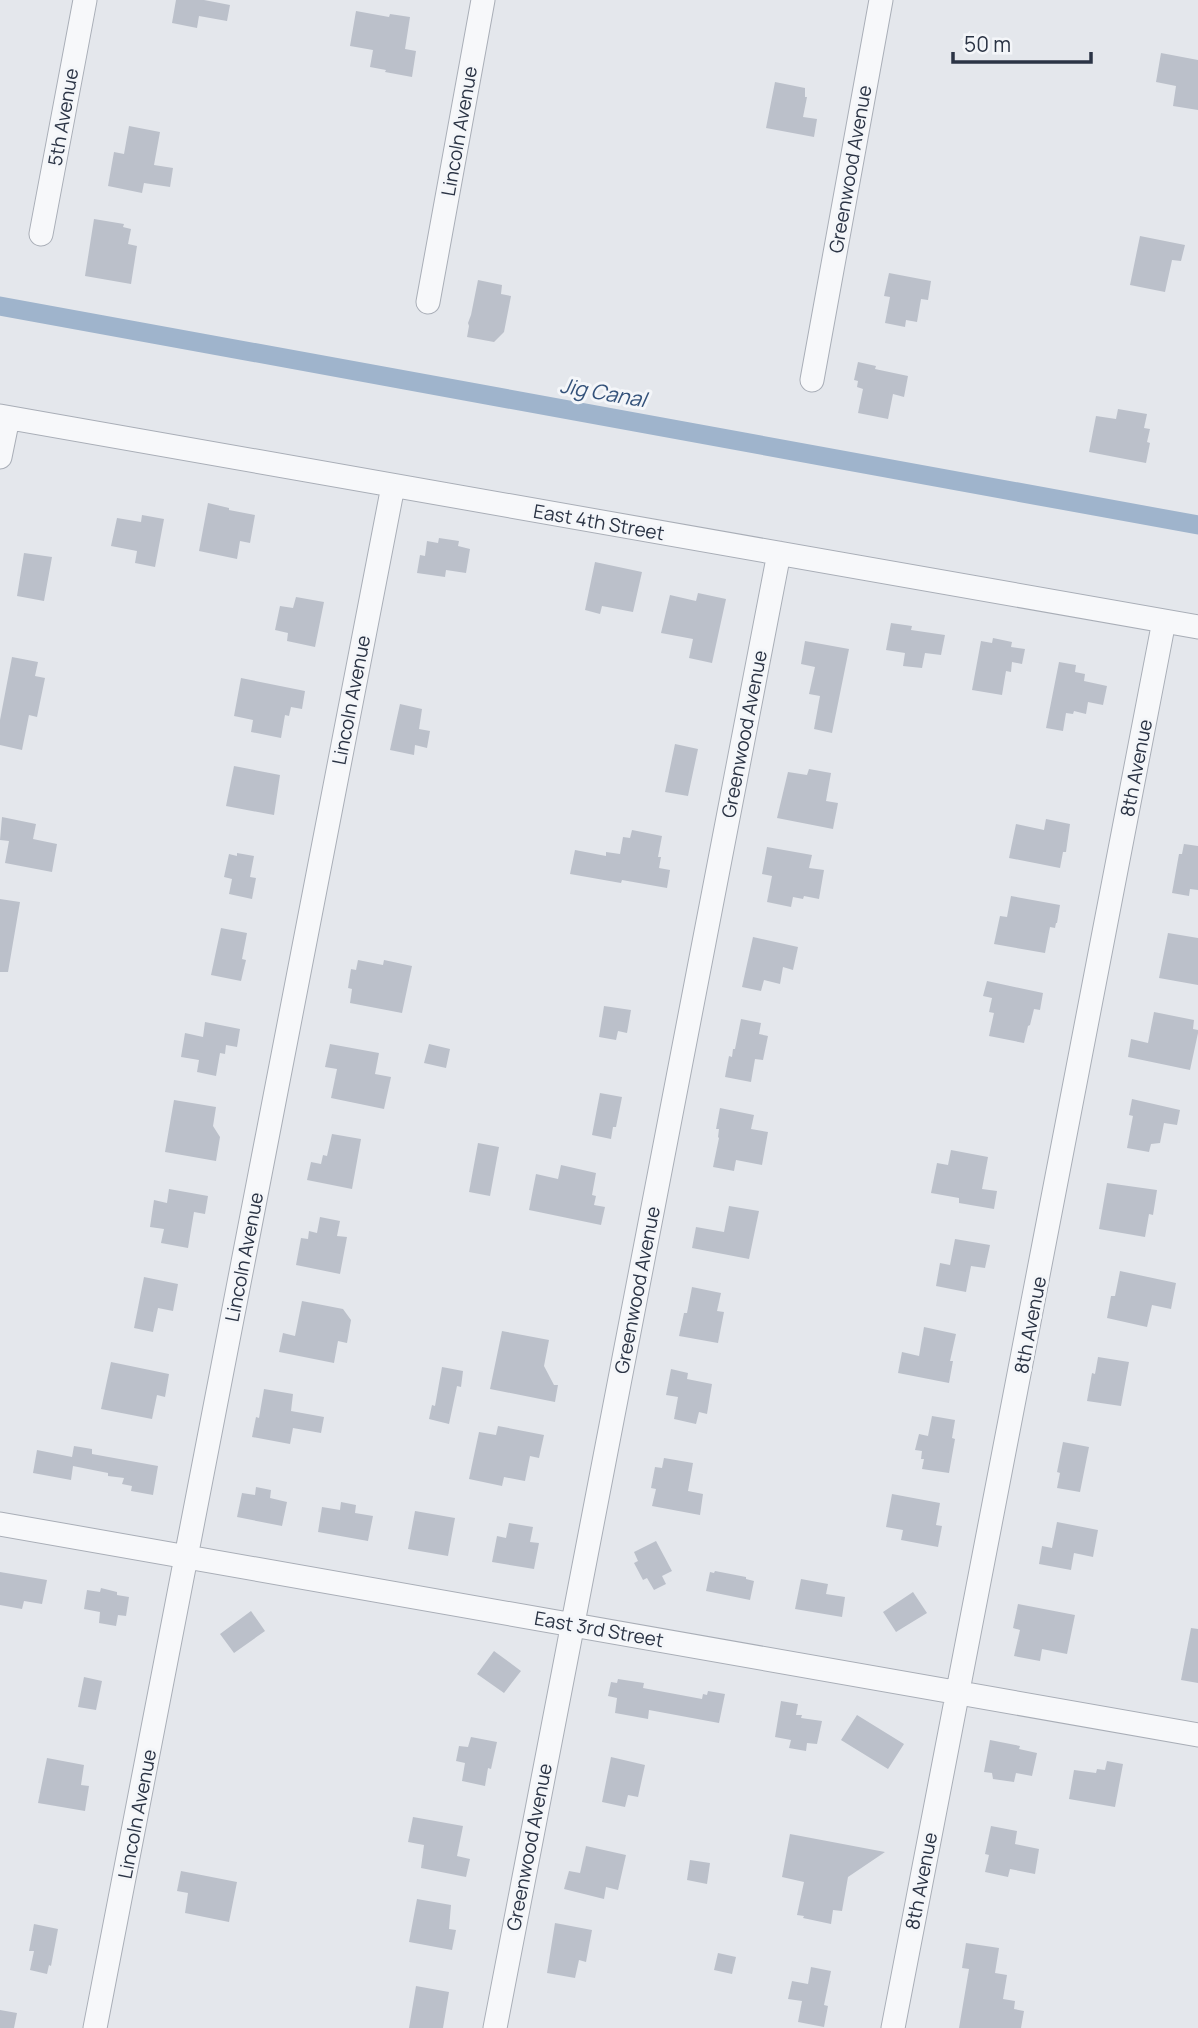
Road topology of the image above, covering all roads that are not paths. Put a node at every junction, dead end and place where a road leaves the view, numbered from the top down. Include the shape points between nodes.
1 (85, 0) edge
2 (483, 0) edge
3 (881, 0) edge
4 (41, 234) dead end
5 (428, 302) dead end
6 (812, 380) dead end
7 (4, 417) edge
8 (0, 457) edge
9 (393, 486) junction
10 (779, 553) junction
11 (1164, 621) junction
12 (1198, 627) edge
13 (0, 1524) edge
14 (186, 1556) junction
15 (572, 1624) junction
16 (959, 1693) junction
17 (1198, 1735) edge
18 (95, 2028) edge
19 (495, 2028) edge
20 (893, 2028) edge

1 - 4 street, 5th Avenue
2 - 5 street, Lincoln Avenue
3 - 6 street, Greenwood Avenue
7 - 8 street
7 - 9 street, East 4th Street
9 - 10 street, East 4th Street
9 - 14 street, Lincoln Avenue
10 - 11 street, East 4th Street
10 - 15 street, Greenwood Avenue
11 - 12 street, East 4th Street
11 - 16 street, 8th Avenue
13 - 14 street, East 3rd Street
14 - 15 street, East 3rd Street
14 - 18 street, Lincoln Avenue
15 - 16 street, East 3rd Street
15 - 19 street, Greenwood Avenue
16 - 17 street, East 3rd Street
16 - 20 street, 8th Avenue

